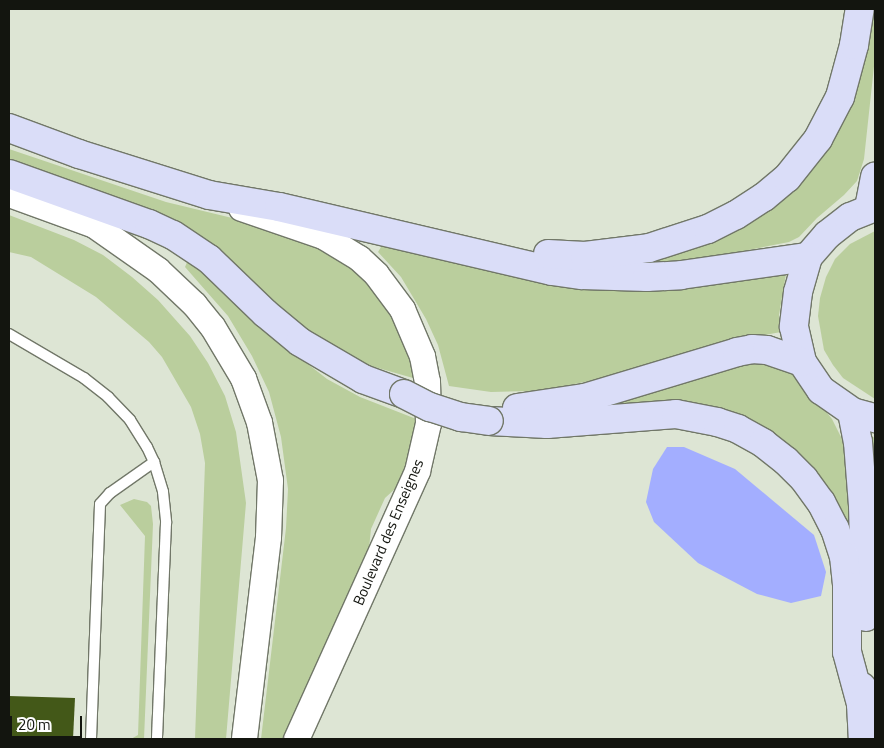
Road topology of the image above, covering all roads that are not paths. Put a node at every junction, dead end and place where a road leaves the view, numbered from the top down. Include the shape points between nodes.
1 (860, 9) edge
2 (9, 128) edge
3 (9, 174) edge
4 (875, 177) edge
5 (9, 194) edge
6 (208, 195) junction
7 (872, 208) edge
8 (347, 223) junction
9 (808, 257) junction
10 (9, 334) edge
11 (802, 362) junction
12 (489, 415) junction
13 (864, 415) edge
14 (154, 462) junction
15 (861, 704) junction
16 (91, 739) edge
17 (157, 739) edge
18 (244, 739) edge
19 (296, 739) edge
20 (863, 739) edge

1 - 8 main road via 840,97 818,139 787,178 764,197 708,229 649,248 585,256 555,255
2 - 6 main road
3 - 12 main road, bridge via 149,224 173,236 209,259 300,342 340,367 430,407 453,414
4 - 7 main road
5 - 18 street via 94,226 158,270 212,326 243,378 259,422 270,480 268,537
6 - 8 main road
6 - 19 street, Boulevard des Enseignes via 323,236 359,258 376,274 402,309 416,340 427,381 428,423 417,471
7 - 9 main road via 850,217 827,235
8 - 9 main road via 504,261 582,275 681,275
9 - 11 main road via 798,292 794,327
10 - 14 lane via 84,378 108,397 130,420
11 - 12 main road via 767,350 752,349 585,398
11 - 13 main road via 821,390
12 - 15 main road via 548,424 676,414 696,416 738,429 771,449 804,479 835,529 845,566 848,652
13 - 15 main road via 858,442 865,555 866,652
14 - 16 lane via 110,493 100,504
14 - 17 lane via 163,492 166,523
15 - 20 main road

